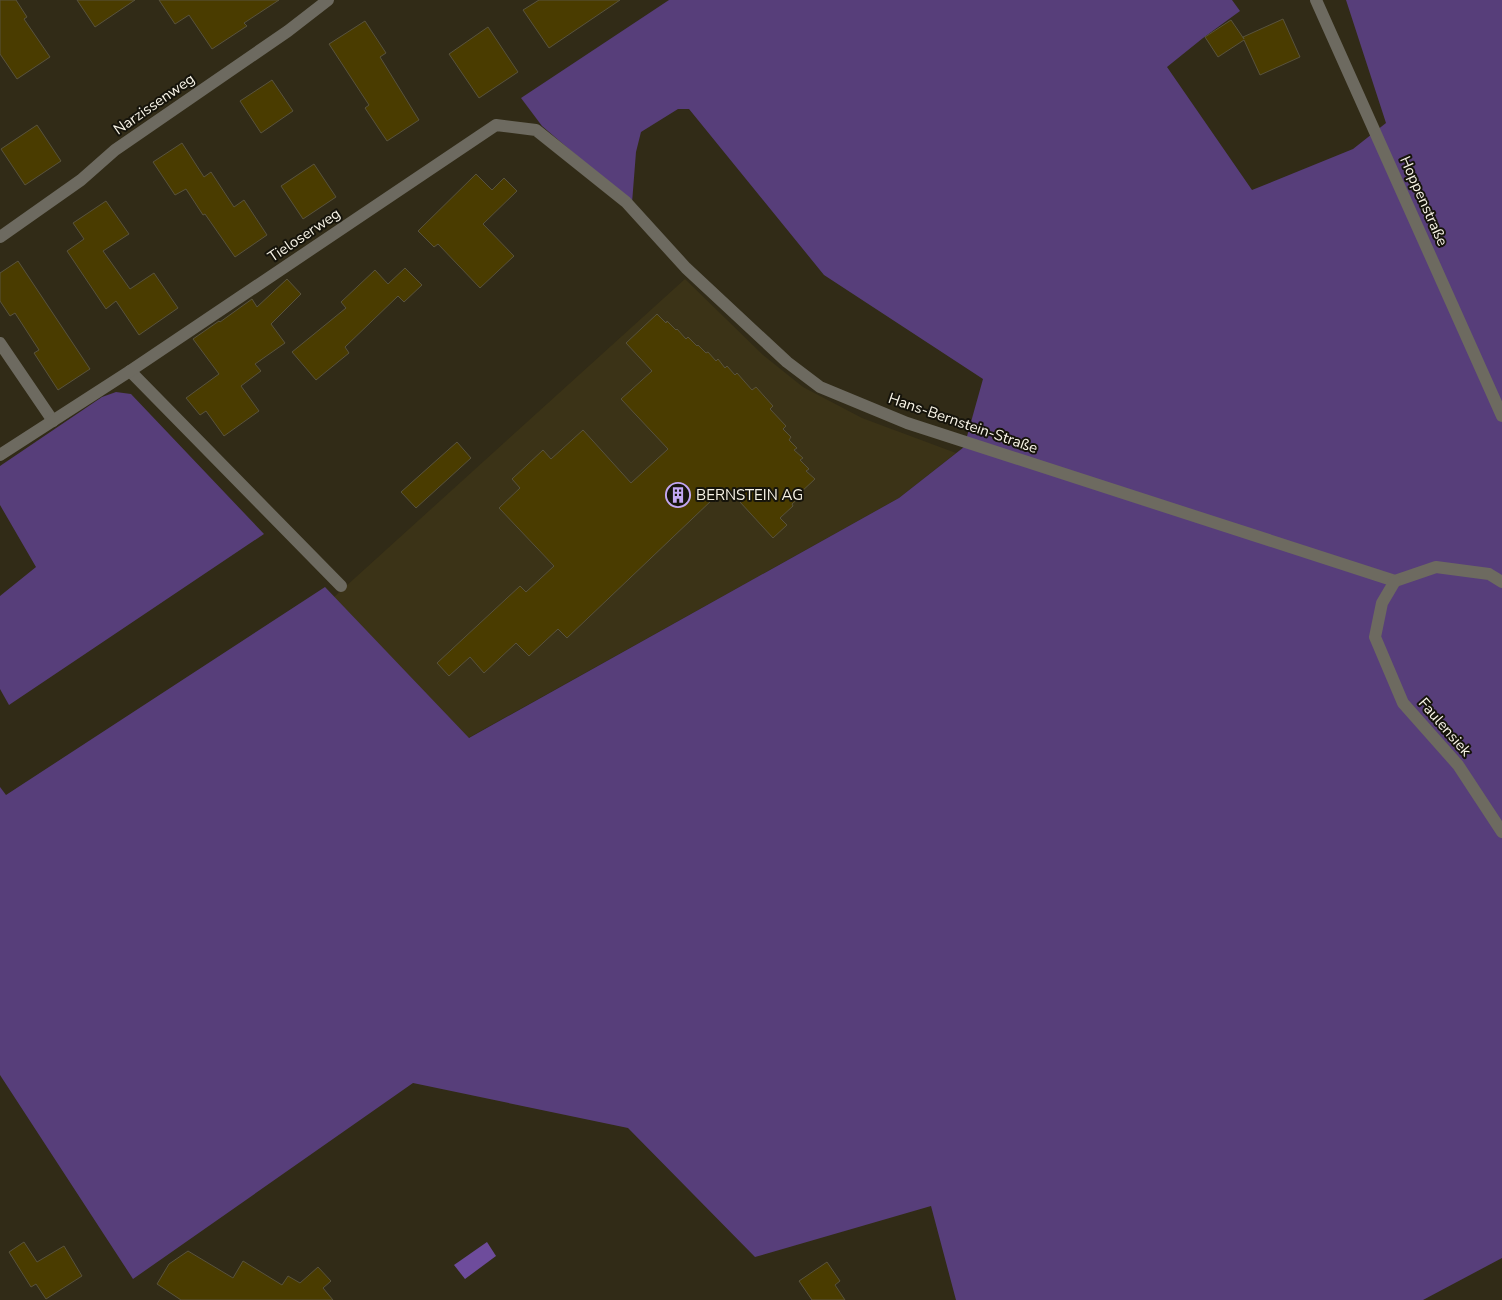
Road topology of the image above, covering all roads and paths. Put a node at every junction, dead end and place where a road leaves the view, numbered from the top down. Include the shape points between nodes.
1 (328, 0) edge
2 (1316, 0) edge
3 (496, 125) joint
4 (0, 237) edge
5 (0, 343) edge
6 (130, 371) junction
7 (1502, 416) edge
8 (53, 421) junction
9 (0, 455) edge
10 (1395, 581) junction
11 (1502, 582) edge
12 (341, 586) dead end
13 (1502, 832) edge

1 - 4 street, Narzissenweg via 115,150 81,180
2 - 7 street, Hoppenstraße
3 - 6 street, Tieloserweg
3 - 10 street, Hans-Bernstein-Straße via 536,130 626,202 686,268 787,362 820,387 907,423
5 - 8 street
6 - 8 street, Tieloserweg
6 - 12 street
8 - 9 street, Tieloserweg
10 - 11 street via 1436,567 1489,574
10 - 13 street, Faulensiek via 1382,603 1375,637 1378,645 1403,703 1458,766

